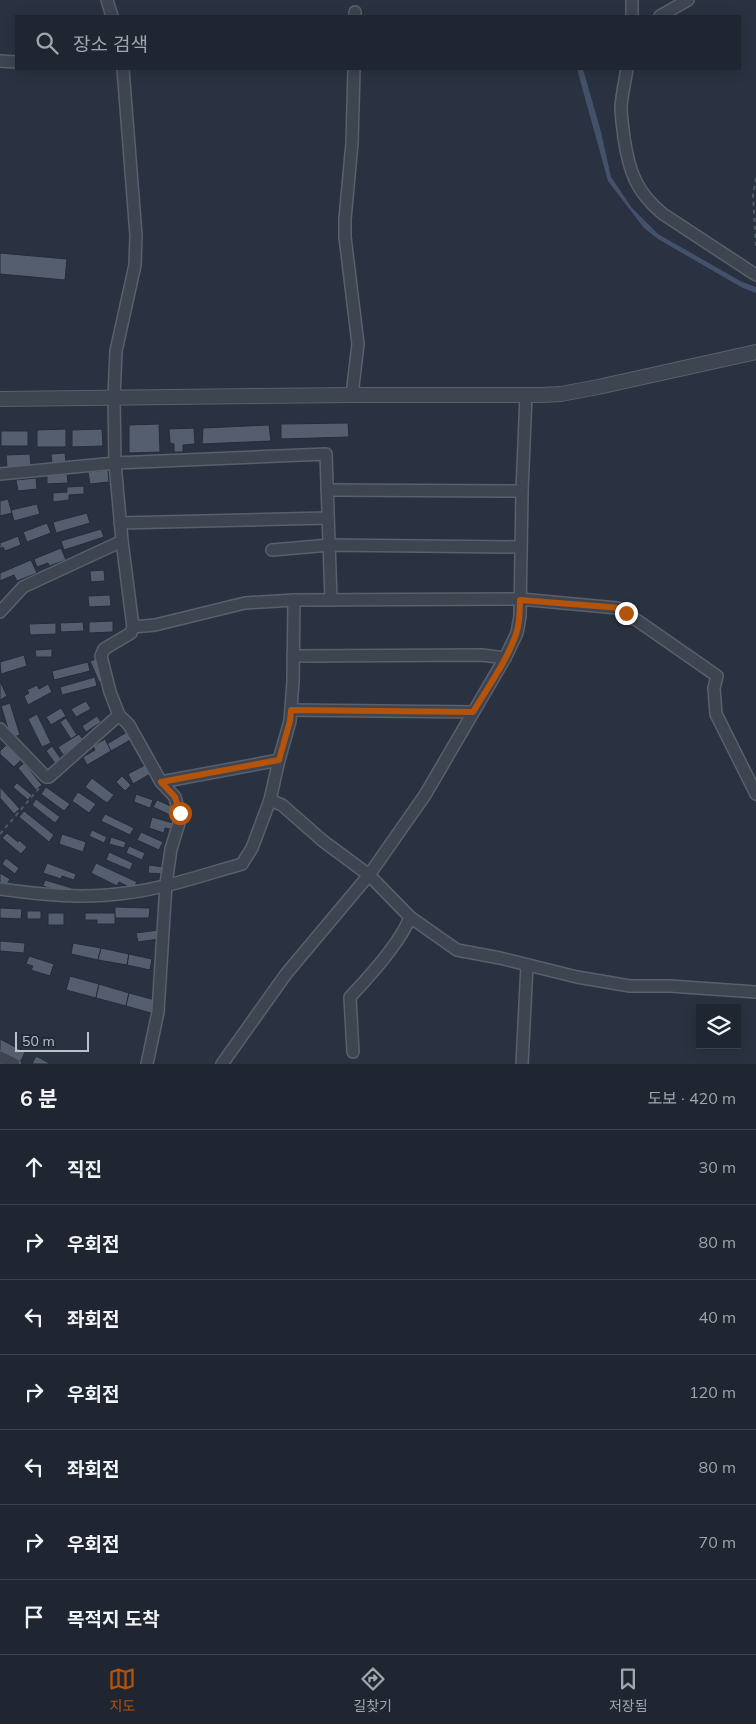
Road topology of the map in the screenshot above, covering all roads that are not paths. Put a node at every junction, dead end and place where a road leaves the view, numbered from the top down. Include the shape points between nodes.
1 (107, 0) edge
2 (632, 0) edge
3 (688, 0) edge
4 (112, 15) edge
5 (632, 15) edge
6 (662, 15) edge
7 (0, 61) edge
8 (15, 62) edge
9 (123, 70) edge
10 (354, 70) edge
11 (627, 70) edge
12 (756, 275) edge
13 (756, 352) edge
14 (352, 395) junction
15 (526, 395) junction
16 (114, 397) junction
17 (0, 399) edge
18 (115, 463) junction
19 (0, 474) edge
20 (327, 490) junction
21 (522, 491) junction
22 (328, 518) junction
23 (120, 523) junction
24 (122, 541) junction
25 (330, 545) junction
26 (521, 547) junction
27 (272, 550) dead end
28 (294, 600) junction
29 (331, 600) junction
30 (520, 600) junction
31 (0, 612) edge
32 (133, 628) junction
33 (293, 656) junction
34 (505, 658) junction
35 (291, 710) junction
36 (473, 712) junction
37 (119, 714) junction
38 (0, 729) edge
39 (279, 760) junction
40 (161, 782) junction
41 (756, 794) edge
42 (270, 800) junction
43 (369, 875) junction
44 (166, 884) junction
45 (0, 889) edge
46 (410, 917) junction
47 (527, 965) junction
48 (756, 992) edge
49 (353, 1052) dead end
50 (0, 1057) edge
51 (14, 1064) edge
52 (147, 1064) edge
53 (222, 1064) edge
54 (522, 1064) edge

1 - 4 street
2 - 5 street
3 - 6 street
7 - 8 street
9 - 16 street via 136,234 134,265 116,351
10 - 14 street via 345,219 358,344
11 - 12 street via 622,122 631,170 642,194 663,214
13 - 15 street via 578,391
14 - 15 street
14 - 16 street
15 - 21 street
16 - 17 street
16 - 18 street
18 - 19 street
18 - 20 street via 326,454
18 - 23 street
20 - 21 street
20 - 22 street
21 - 26 street
22 - 23 street
22 - 25 street
23 - 24 street
24 - 31 street via 23,587
24 - 32 street
25 - 26 street
25 - 27 street
25 - 29 street
26 - 30 street
28 - 29 street
28 - 32 street via 245,603
28 - 33 street
29 - 30 street
30 - 34 street via 517,633
30 - 41 street via 617,608 715,674 716,714
32 - 37 street via 131,634 104,649 102,656
33 - 34 street
33 - 35 street
34 - 36 street
35 - 36 street
35 - 39 street
36 - 43 street via 425,795
37 - 38 street via 49,777
37 - 40 street via 129,725
39 - 40 street
39 - 42 street
40 - 44 street via 175,797 180,813
42 - 43 street via 282,805
42 - 44 street via 252,848 242,864
43 - 46 street
43 - 53 street via 286,974
44 - 45 street via 128,893 77,897
44 - 52 street via 158,1012
46 - 47 street via 457,950
46 - 49 street via 406,929 350,997
47 - 48 street via 630,986
47 - 54 street
50 - 51 street

